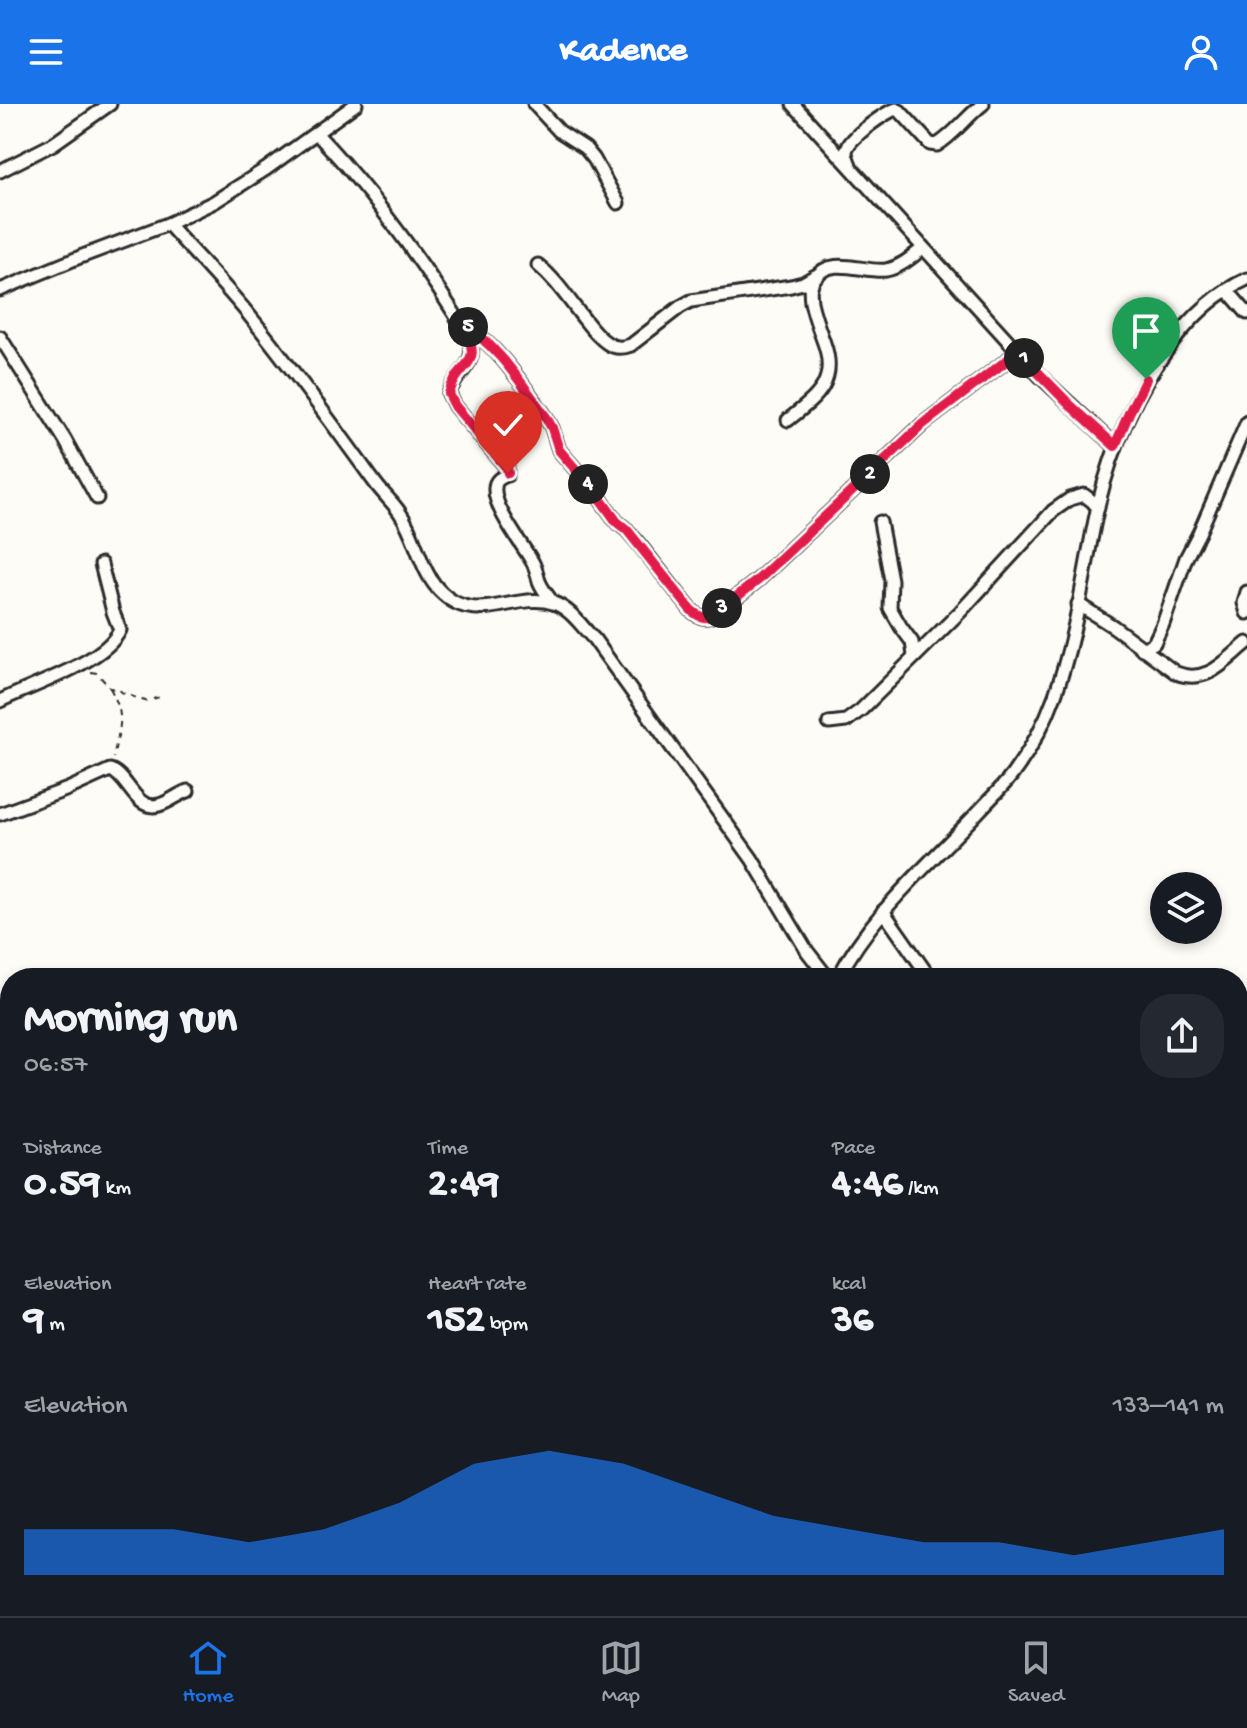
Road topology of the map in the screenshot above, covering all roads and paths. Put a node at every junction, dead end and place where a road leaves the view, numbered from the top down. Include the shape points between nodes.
1 (110, 104) edge
2 (356, 104) edge
3 (534, 104) edge
4 (793, 104) edge
5 (983, 104) edge
6 (316, 133) junction
7 (850, 166) junction
8 (0, 171) edge
9 (618, 203) dead end
10 (168, 224) junction
11 (923, 248) junction
12 (538, 265) dead end
13 (815, 276) junction
14 (1247, 279) edge
15 (0, 290) edge
16 (1227, 290) junction
17 (1247, 313) edge
18 (461, 324) junction
19 (0, 337) edge
20 (1018, 352) junction
21 (788, 420) dead end
22 (1247, 422) edge
23 (1115, 446) junction
24 (97, 498) dead end
25 (1098, 508) junction
26 (880, 522) dead end
27 (101, 564) dead end
28 (1247, 592) edge
29 (553, 603) junction
30 (1078, 604) junction
31 (1247, 613) edge
32 (1247, 643) edge
33 (1142, 649) junction
34 (914, 656) junction
35 (70, 669) junction
36 (110, 688) junction
37 (160, 697) dead end
38 (0, 701) edge
39 (829, 723) dead end
40 (110, 770) junction
41 (188, 791) dead end
42 (0, 814) edge
43 (883, 911) junction
44 (819, 968) edge
45 (845, 968) edge
46 (923, 968) edge

1 - 8 street via 53,144
2 - 6 street
3 - 9 street via 559,131 585,148
4 - 7 street
5 - 7 street via 937,145 930,144 900,111 891,111 853,139 846,154
6 - 10 street via 214,202
6 - 18 street via 348,166 425,267
7 - 11 street
10 - 15 street
10 - 29 street via 251,317 399,511 441,593 468,607
11 - 13 street via 886,270 842,265
11 - 20 street
12 - 13 street via 593,330 606,342 624,347 691,301 791,286
13 - 21 street via 810,289 813,315 830,366 828,378
14 - 16 street
16 - 17 street
16 - 23 street via 1190,322 1146,379
18 - 20 street via 500,357 546,417 559,450 691,610 706,618 758,580 923,424
18 - 29 street via 472,357 449,394 507,468 507,475 495,484 497,502
19 - 24 street
20 - 23 street
22 - 33 street via 1186,558 1159,634
23 - 25 street
25 - 30 street
25 - 34 street via 1084,495 1061,505
26 - 34 street via 891,580 890,608 912,642
27 - 35 street via 120,630 107,647
28 - 31 street
29 - 44 street via 594,639 621,675 752,859
30 - 33 street
30 - 43 street via 1054,697 1018,766
32 - 33 street via 1198,678 1176,673
34 - 39 street via 852,718
35 - 36 path via 97,673
35 - 38 street
36 - 37 path via 145,701
36 - 40 path via 122,723
40 - 41 street via 150,805
40 - 42 street
43 - 45 street
43 - 46 street

